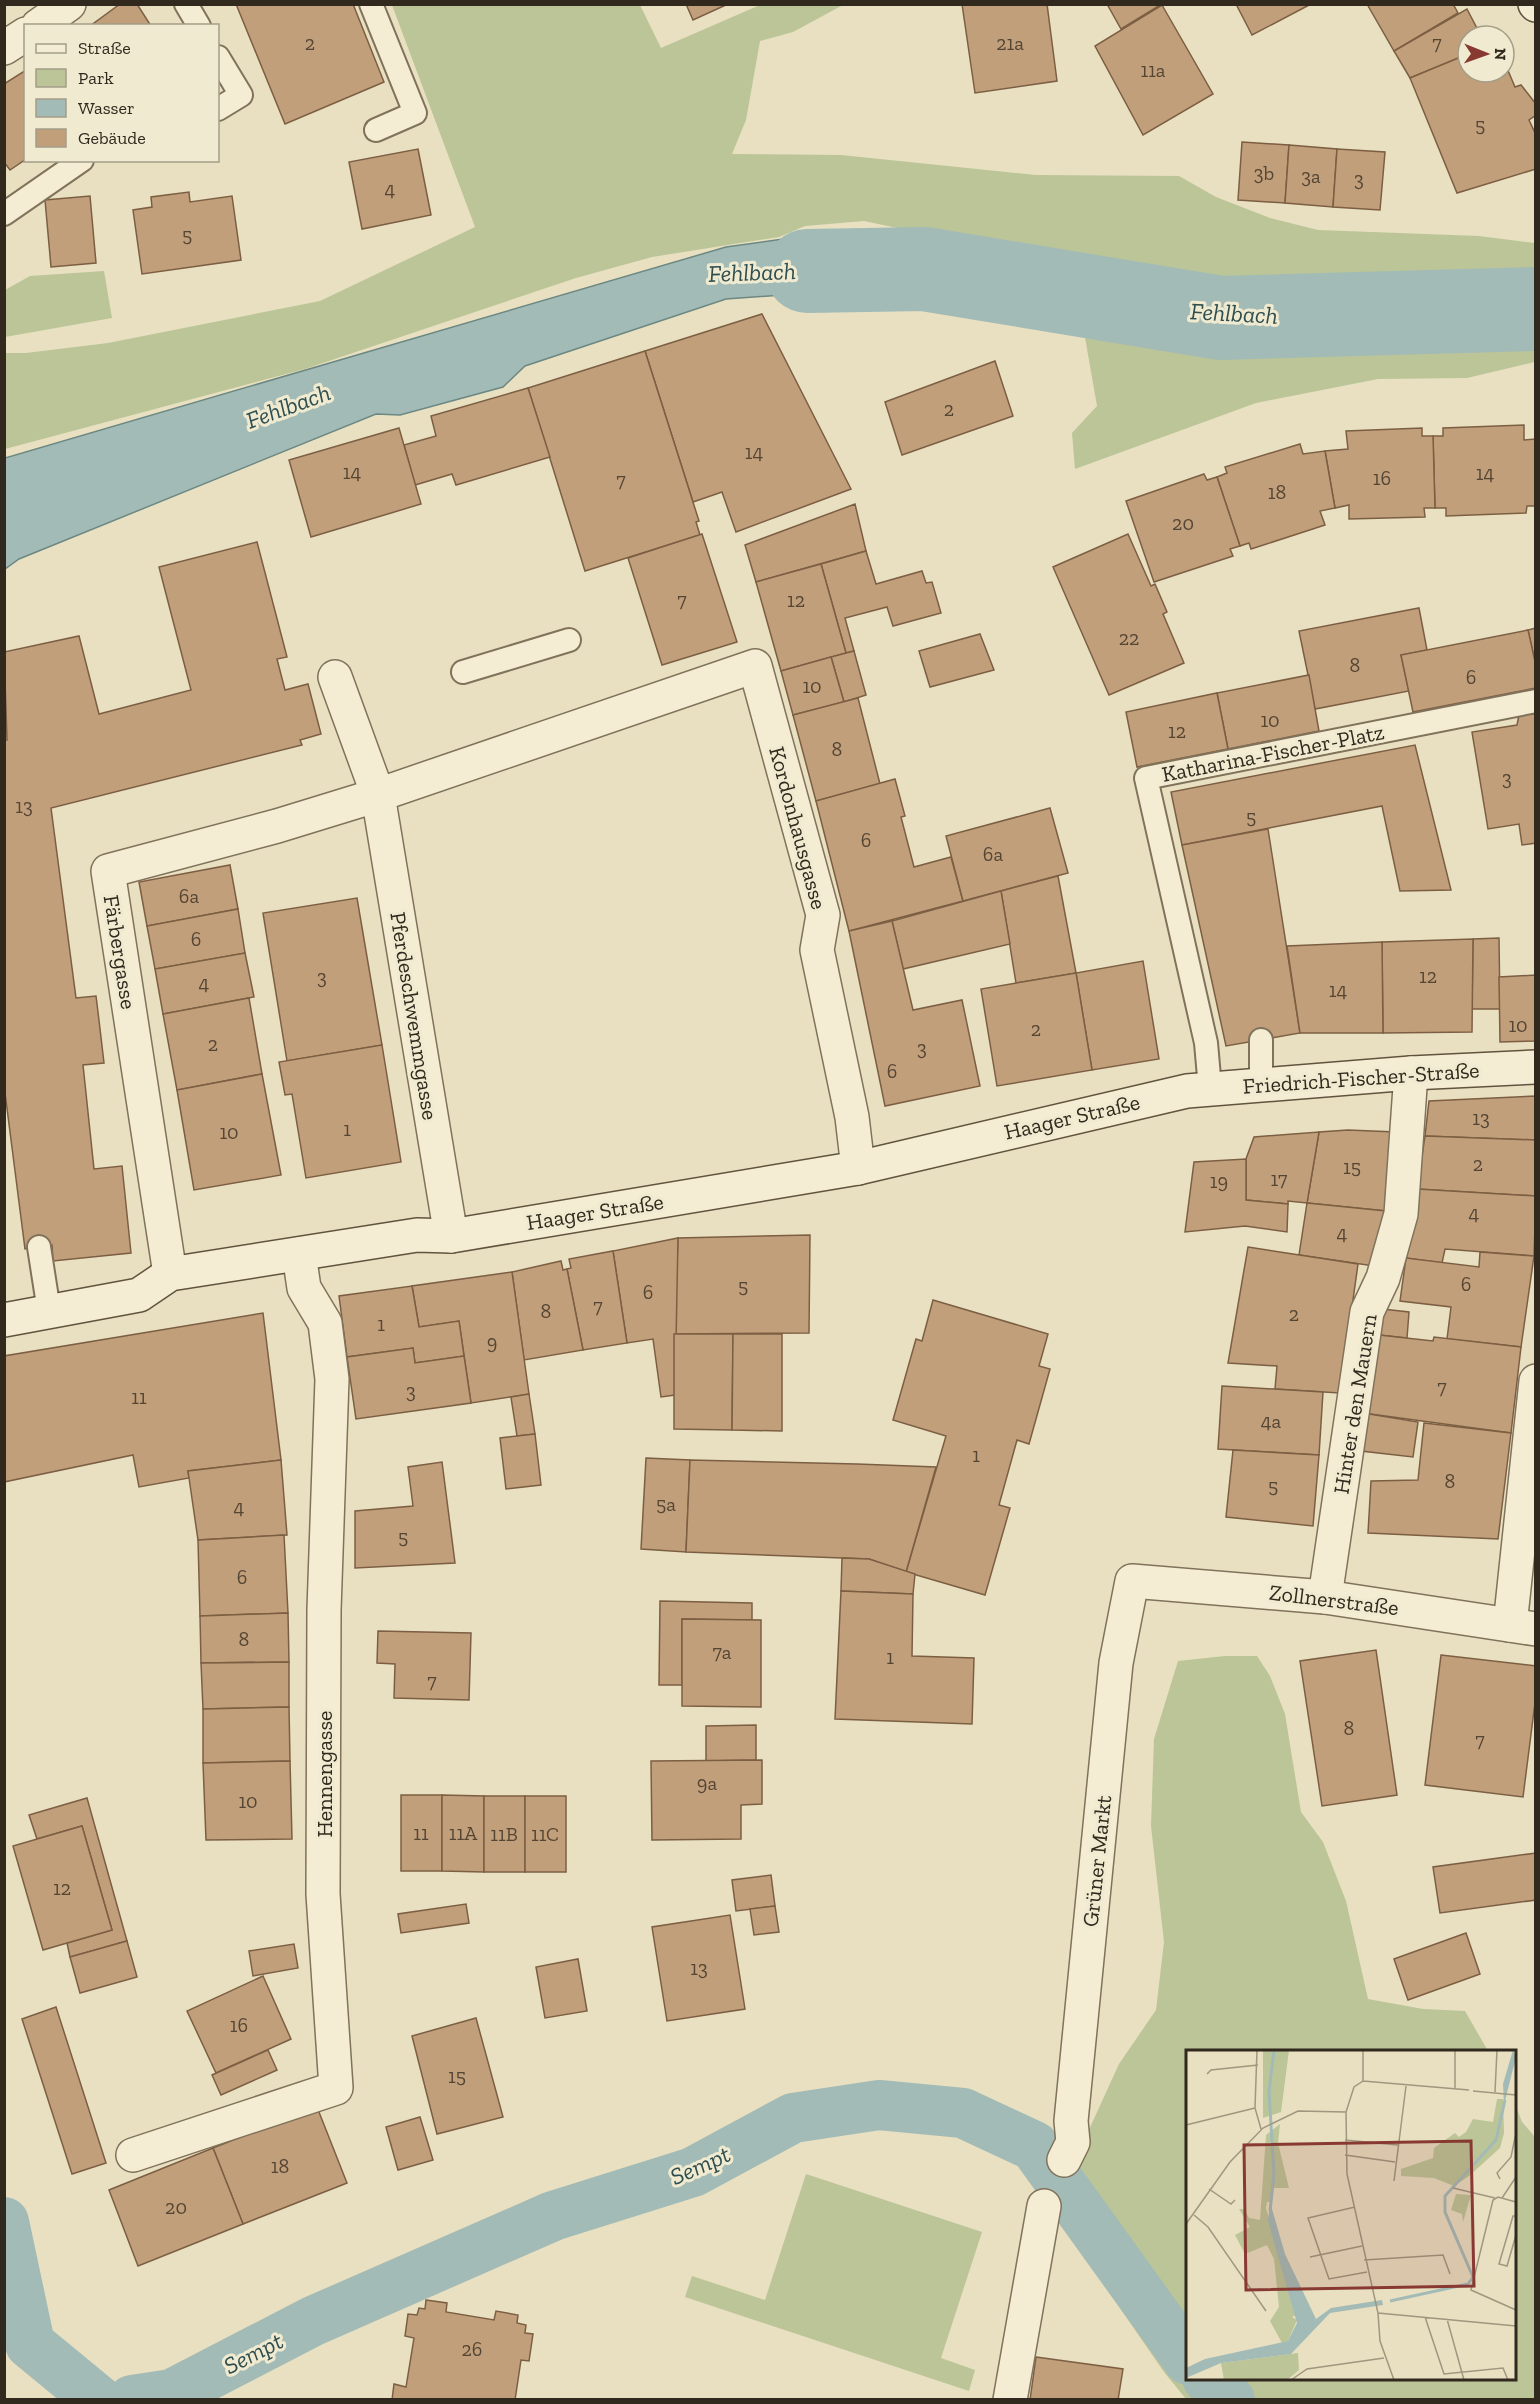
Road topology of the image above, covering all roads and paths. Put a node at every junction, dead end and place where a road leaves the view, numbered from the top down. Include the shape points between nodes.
1 (69, 4) edge
2 (186, 4) edge
3 (370, 4) edge
4 (41, 24) edge
5 (198, 24) edge
6 (24, 35) edge
7 (4, 48) edge
8 (219, 59) edge
9 (219, 108) edge
10 (376, 130) dead end
11 (79, 162) edge
12 (4, 214) edge
13 (569, 640) dead end
14 (463, 672) dead end
15 (334, 677) dead end
16 (1536, 701) edge
17 (378, 795) junction
18 (1260, 1040) dead end
19 (1536, 1067) edge
20 (1411, 1073) junction
21 (1260, 1084) junction
22 (1199, 1090) junction
23 (858, 1168) junction
24 (451, 1236) junction
25 (39, 1247) dead end
26 (299, 1254) junction
27 (170, 1274) junction
28 (49, 1311) junction
29 (4, 1320) edge
30 (1536, 1381) edge
31 (1132, 1581) joint
32 (1325, 1596) junction
33 (1523, 1627) edge
34 (1069, 2151) dead end
35 (134, 2155) dead end
36 (1044, 2206) dead end
37 (1010, 2400) edge

1 - 4 street
2 - 5 lane
3 - 10 lane via 415,112
6 - 7 street
8 - 9 lane via 241,95
11 - 12 lane
13 - 14 lane
15 - 17 street, Pferdeschwemmgasse
16 - 22 lane, Katharina-Fischer-Platz via 1146,778 1206,1043
17 - 23 street, Kordonhausgasse via 755,666 823,915 817,950 852,1117
17 - 24 street, Pferdeschwemmgasse
17 - 27 street, Färbergasse via 108,872
18 - 21 lane
19 - 20 street, Friedrich-Fischer-Straße
20 - 21 street, Friedrich-Fischer-Straße
20 - 32 street, Hinter den Mauern via 1401,1214 1383,1278 1367,1312
21 - 22 street, Friedrich-Fischer-Straße
22 - 23 street, Haager Straße
23 - 24 street, Haager Straße
24 - 26 street, Haager Straße via 417,1235
25 - 28 lane
26 - 27 street, Haager Straße
26 - 35 street, Hennengasse via 304,1288 325,1323 332,1379 324,1580 323,1894 336,2088
27 - 28 street, Haager Straße via 139,1295
28 - 29 street, Haager Straße
30 - 33 street
31 - 32 street, Zollnerstraße
31 - 34 street, Grüner Markt via 1116,1663
32 - 33 street, Zollnerstraße
36 - 37 street

